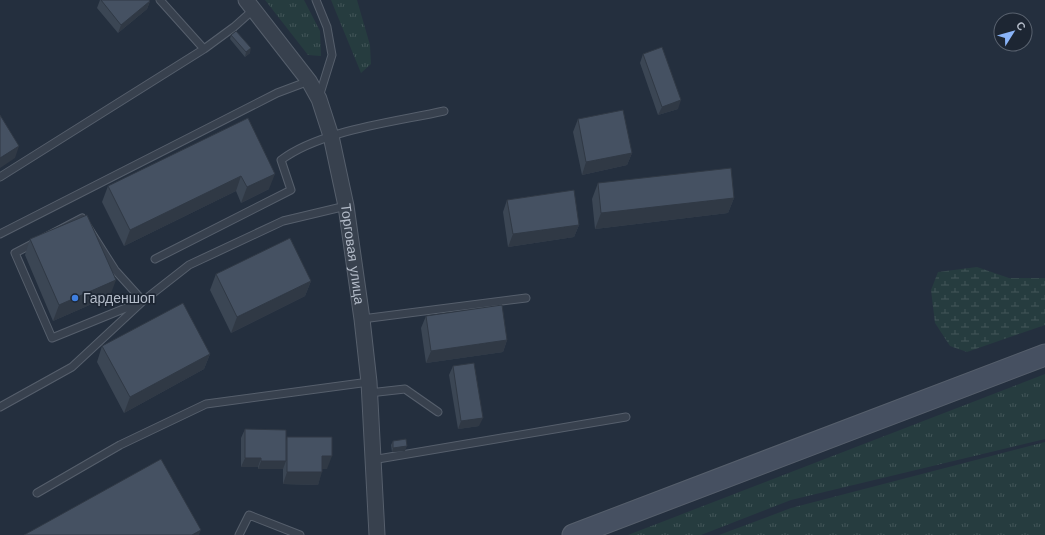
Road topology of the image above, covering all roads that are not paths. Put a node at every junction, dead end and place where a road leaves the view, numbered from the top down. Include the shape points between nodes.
1 (160, 0) edge
2 (316, 0) edge
3 (250, 5) edge
4 (204, 50) junction
5 (309, 81) junction
6 (319, 99) junction
7 (444, 111) dead end
8 (331, 136) junction
9 (0, 177) edge
10 (346, 206) junction
11 (0, 234) edge
12 (155, 259) dead end
13 (526, 298) dead end
14 (143, 301) junction
15 (362, 319) junction
16 (1045, 355) edge
17 (369, 388) junction
18 (0, 407) edge
19 (438, 412) dead end
20 (626, 417) dead end
21 (372, 460) junction
22 (37, 493) dead end
23 (239, 535) edge
24 (300, 535) edge
25 (377, 535) edge
26 (573, 535) edge

1 - 4 lane
2 - 6 lane via 327,27 332,55
3 - 4 lane via 234,27
3 - 5 street, Торговая улица
4 - 9 lane
5 - 6 street, Торговая улица
5 - 11 lane via 277,93
6 - 8 street, Торговая улица
7 - 8 lane
8 - 10 street, Торговая улица
8 - 12 lane via 295,150 281,160 292,190
10 - 14 lane via 283,221 189,265
10 - 15 street, Торговая улица
13 - 15 lane
14 - 14 lane via 115,270 82,218 15,253 52,338
14 - 18 lane via 72,367
15 - 17 street, Торговая улица
16 - 26 main road
17 - 19 lane via 405,389
17 - 21 street, Торговая улица
17 - 22 lane via 206,404 120,445
20 - 21 lane
21 - 25 street, Торговая улица
23 - 24 lane via 249,515

